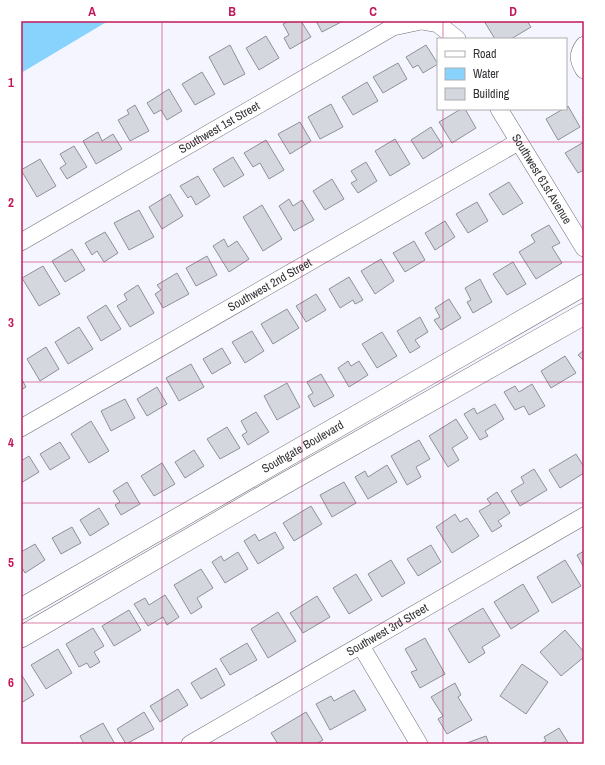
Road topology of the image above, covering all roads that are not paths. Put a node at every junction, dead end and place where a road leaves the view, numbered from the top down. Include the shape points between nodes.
1 (421, 21) edge
2 (456, 38) edge
3 (584, 45) edge
4 (584, 70) edge
5 (499, 110) edge
6 (518, 142) junction
7 (21, 242) edge
8 (584, 248) edge
9 (584, 285) edge
10 (584, 314) edge
11 (21, 428) edge
12 (271, 465) junction
13 (282, 485) junction
14 (584, 516) edge
15 (21, 609) edge
16 (21, 637) edge
17 (361, 646) junction
18 (190, 744) edge
19 (419, 744) edge

1 - 2 street via 438,24
1 - 7 street, Southwest 1st Street via 393,27
3 - 4 street via 579,61
5 - 6 street, Southwest 61st Avenue
6 - 8 street, Southwest 61st Avenue
6 - 11 street, Southwest 2nd Street
9 - 12 main road, Southgate Boulevard
10 - 13 main road, Southgate Boulevard
12 - 13 main road
12 - 15 main road, Southgate Boulevard
13 - 16 main road, Southgate Boulevard
14 - 17 street, Southwest 3rd Street
17 - 18 street, Southwest 3rd Street
17 - 19 street

